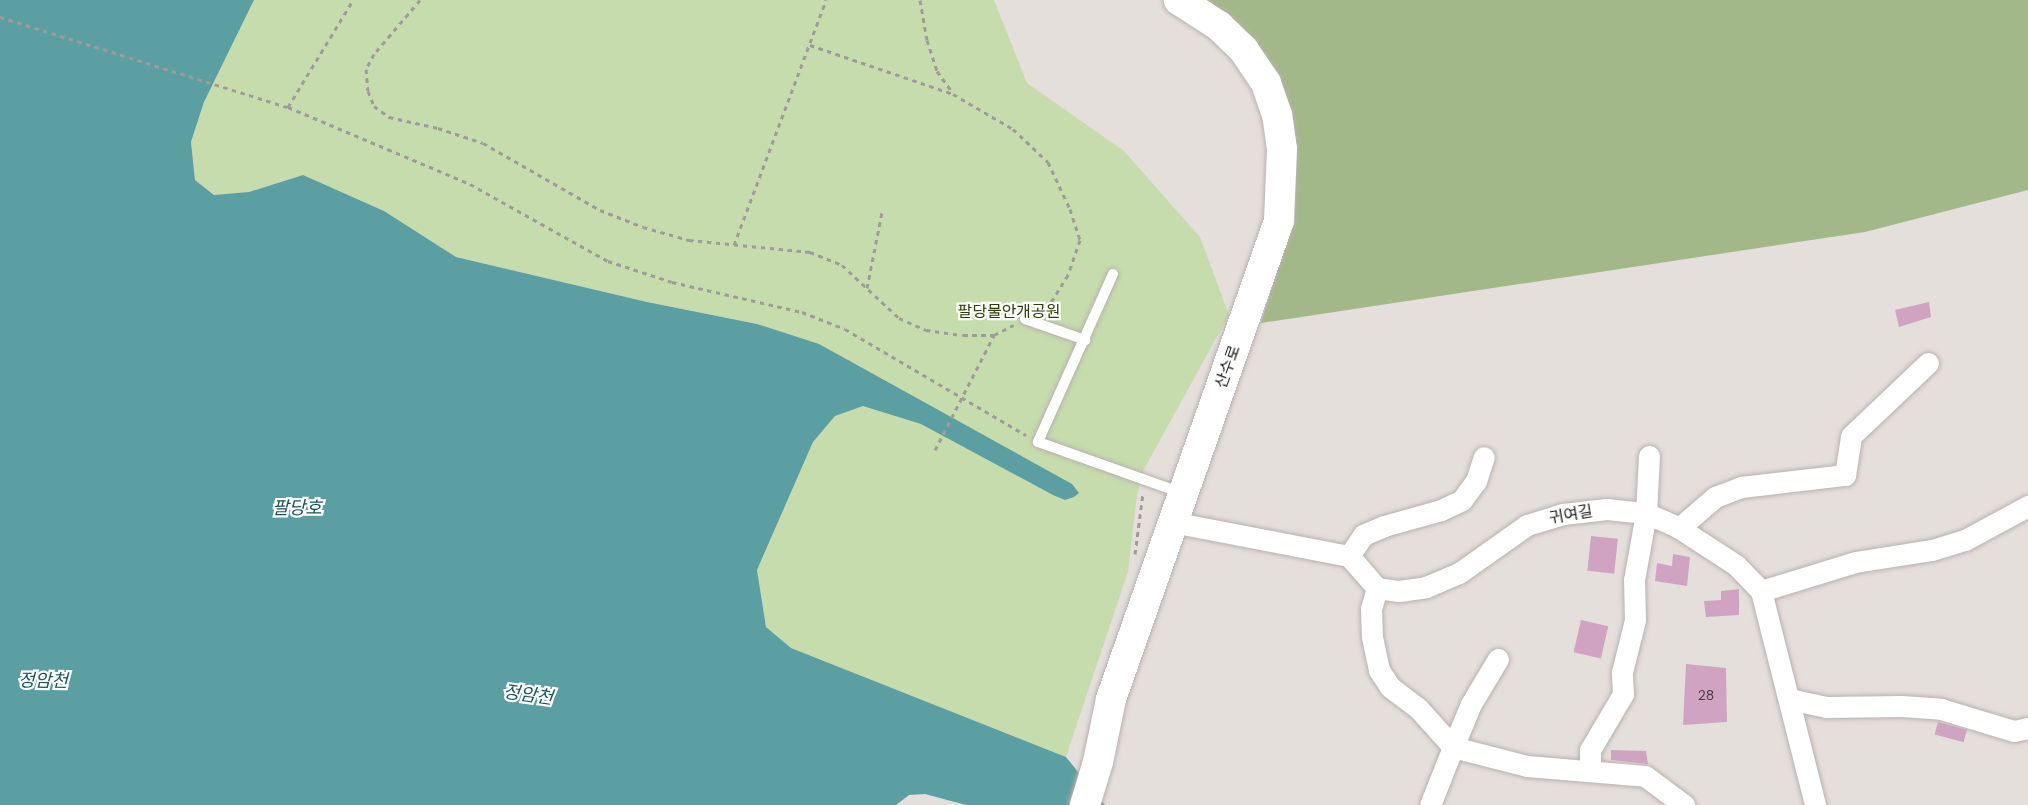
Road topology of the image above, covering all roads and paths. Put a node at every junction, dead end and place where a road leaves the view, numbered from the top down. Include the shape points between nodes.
1 (353, 0) edge
2 (420, 0) edge
3 (826, 0) edge
4 (920, 0) edge
5 (1179, 0) edge
6 (0, 17) edge
7 (810, 45) junction
8 (953, 94) junction
9 (288, 107) junction
10 (882, 212) dead end
11 (734, 244) junction
12 (1113, 274) dead end
13 (867, 288) junction
14 (1025, 319) junction
15 (994, 335) junction
16 (1085, 340) junction
17 (1928, 363) dead end
18 (963, 399) junction
19 (1038, 442) junction
20 (935, 450) dead end
21 (1649, 456) dead end
22 (1484, 457) dead end
23 (1182, 494) junction
24 (2028, 506) edge
25 (1646, 513) junction
26 (1172, 522) junction
27 (1679, 528) junction
28 (1349, 556) junction
29 (1377, 588) junction
30 (1761, 591) junction
31 (1498, 659) dead end
32 (1789, 699) junction
33 (2028, 728) edge
34 (1453, 747) junction
35 (1590, 770) junction
36 (1085, 805) edge
37 (1430, 805) edge
38 (1684, 805) edge
39 (1815, 805) edge

1 - 9 path
2 - 11 path via 366,69 374,106 389,117 483,142 600,210 643,227 689,240
3 - 7 path
4 - 8 path via 937,71
5 - 23 main road, 산수로 via 1219,26 1244,50 1266,83 1277,115 1282,149 1279,220
6 - 9 path
7 - 8 path
7 - 11 path
8 - 14 path via 1013,129 1048,162 1080,240 1068,275 1051,302
9 - 18 path via 470,184 608,261 672,282 802,312 846,329
10 - 13 path
11 - 13 path via 810,252 842,265
12 - 16 lane
13 - 15 path via 899,318 926,330
14 - 15 path
14 - 16 lane
15 - 18 path
16 - 19 lane
17 - 27 street via 1851,436 1845,475 1741,487 1715,497
18 - 19 path
18 - 20 path
19 - 23 lane
21 - 25 street
22 - 28 street via 1476,481 1462,500 1363,535
23 - 26 main road, 산수로
24 - 30 street via 1965,540 1932,550 1855,562
25 - 27 street, 귀여길
25 - 29 street, 귀여길 via 1607,509 1563,514 1527,525 1459,573 1426,587 1399,591
25 - 35 street via 1634,580 1635,620 1622,672 1623,694 1590,750
26 - 28 street
26 - 36 main road, 산수로 via 1111,699
27 - 30 street, 귀여길 via 1736,565
28 - 29 street
29 - 34 street via 1371,609 1379,670 1390,687 1418,708
30 - 32 street, 귀여길
31 - 34 street via 1471,704
32 - 33 street via 1826,707 1941,709 2014,731
32 - 39 street, 귀여길
34 - 35 street via 1527,766
34 - 37 street
35 - 38 street via 1645,776

